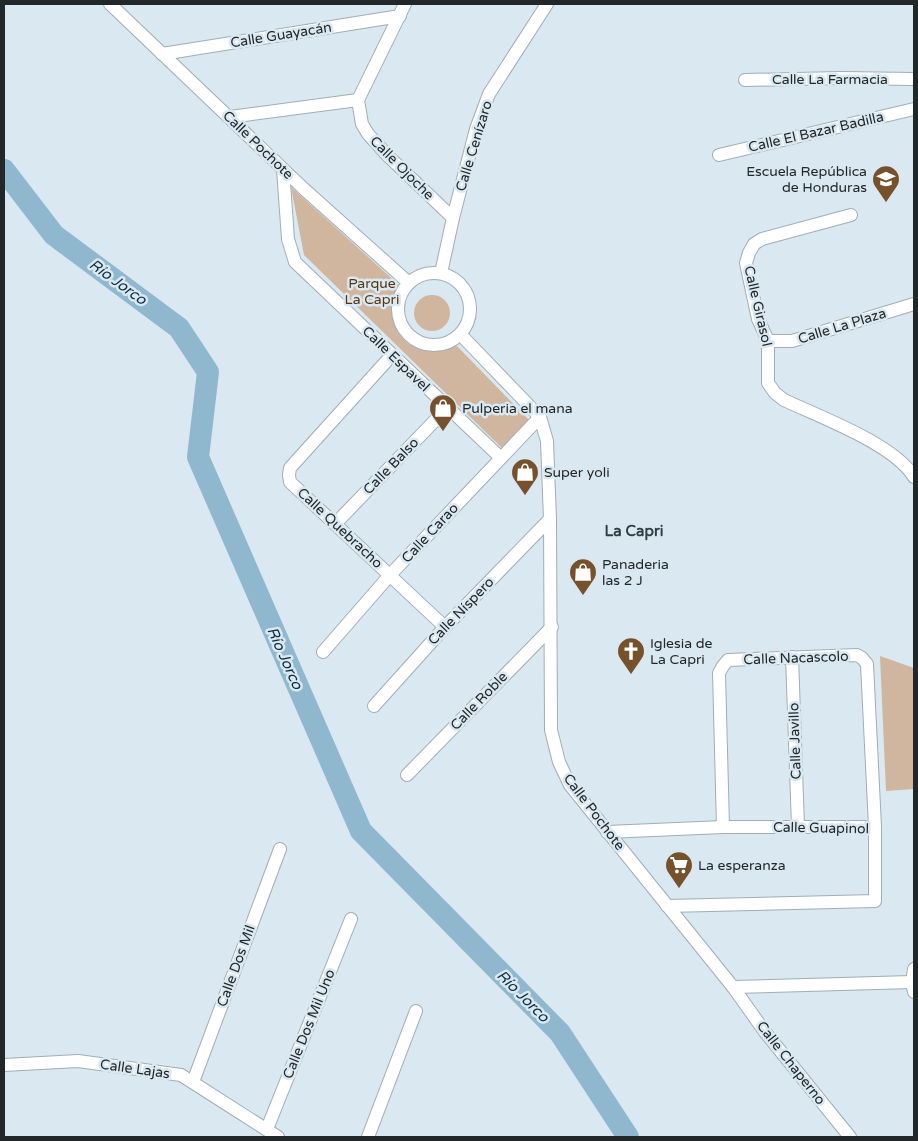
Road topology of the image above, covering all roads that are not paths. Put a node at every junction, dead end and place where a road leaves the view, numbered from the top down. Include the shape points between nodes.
1 (110, 4) edge
2 (405, 4) edge
3 (547, 4) edge
4 (400, 16) junction
5 (162, 54) junction
6 (914, 79) edge
7 (745, 80) dead end
8 (358, 100) junction
9 (914, 109) edge
10 (230, 117) junction
11 (719, 155) dead end
12 (283, 169) junction
13 (851, 215) dead end
14 (453, 218) junction
15 (441, 274) junction
16 (409, 283) junction
17 (914, 304) edge
18 (461, 335) junction
19 (768, 341) junction
20 (392, 355) junction
21 (447, 408) junction
22 (540, 417) junction
23 (500, 458) junction
24 (914, 477) edge
25 (550, 519) junction
26 (335, 524) junction
27 (390, 575) junction
28 (552, 626) junction
29 (445, 627) junction
30 (323, 652) dead end
31 (792, 657) junction
32 (374, 706) dead end
33 (407, 775) dead end
34 (798, 826) junction
35 (723, 827) junction
36 (874, 827) junction
37 (607, 832) junction
38 (280, 849) dead end
39 (667, 906) junction
40 (351, 919) dead end
41 (913, 981) edge
42 (733, 987) junction
43 (416, 1011) dead end
44 (4, 1065) edge
45 (193, 1082) junction
46 (267, 1130) junction
47 (278, 1137) edge
48 (368, 1137) edge
49 (850, 1137) edge

1 - 5 street, Calle Pochote
2 - 4 street
3 - 14 street, Calle Cenízaro via 489,94 476,129
4 - 5 street, Calle Guayacán
4 - 8 street
5 - 10 street, Calle Pochote
6 - 7 street, Calle La Farmacia
8 - 10 street
8 - 14 street, Calle Ojoche via 362,124 368,134
9 - 11 street, Calle El Bazar Badilla
10 - 12 street, Calle Pochote
12 - 16 street, Calle Pochote
12 - 20 street, Calle Espavel via 288,239 295,262
13 - 19 street, Calle Girasol via 754,244 746,263 758,319
14 - 15 street, Calle Cenízaro
15 - 16 street via 418,276
15 - 18 street via 463,286 469,297 469,322
16 - 18 street via 400,298 398,316 410,336 431,346 443,345
17 - 19 street, Calle La Plaza via 792,341
18 - 22 street, Calle Pochote
19 - 24 street, Calle Girasol via 768,383 775,394 881,446
20 - 21 street, Calle Espavel
20 - 26 street, Calle Quebracho via 290,468 290,482
21 - 23 street, Calle Espavel
21 - 26 street, Calle Balso
22 - 23 street, Calle Carao
22 - 25 street, Calle Pochote via 547,441
23 - 27 street, Calle Carao
25 - 28 street, Calle Pochote
25 - 29 street, Calle Níspero
26 - 27 street, Calle Quebracho
27 - 29 street, Calle Quebracho
27 - 30 street, Calle Carao
28 - 33 street, Calle Roble
28 - 37 street, Calle Pochote via 552,730 559,762 570,785
29 - 32 street, Calle Níspero
31 - 34 street, Calle Javillo
31 - 35 street, Calle Nacascolo via 728,660 719,673
31 - 36 street, Calle Nacascolo via 857,655 867,664
34 - 35 street, Calle Guapinol
34 - 36 street, Calle Guapinol
35 - 37 street, Calle Guapinol
36 - 39 street, Calle Guapinol via 875,900
37 - 39 street, Calle Pochote
38 - 45 street, Calle Dos Mil
39 - 42 street, Calle Pochote
40 - 46 street, Calle Dos Mil Uno
41 - 42 street
42 - 49 street, Calle Chaperno
43 - 48 street
44 - 45 street, Calle Lajas via 78,1061 181,1075
45 - 46 street, Calle Lajas
46 - 47 street, Calle Lajas

